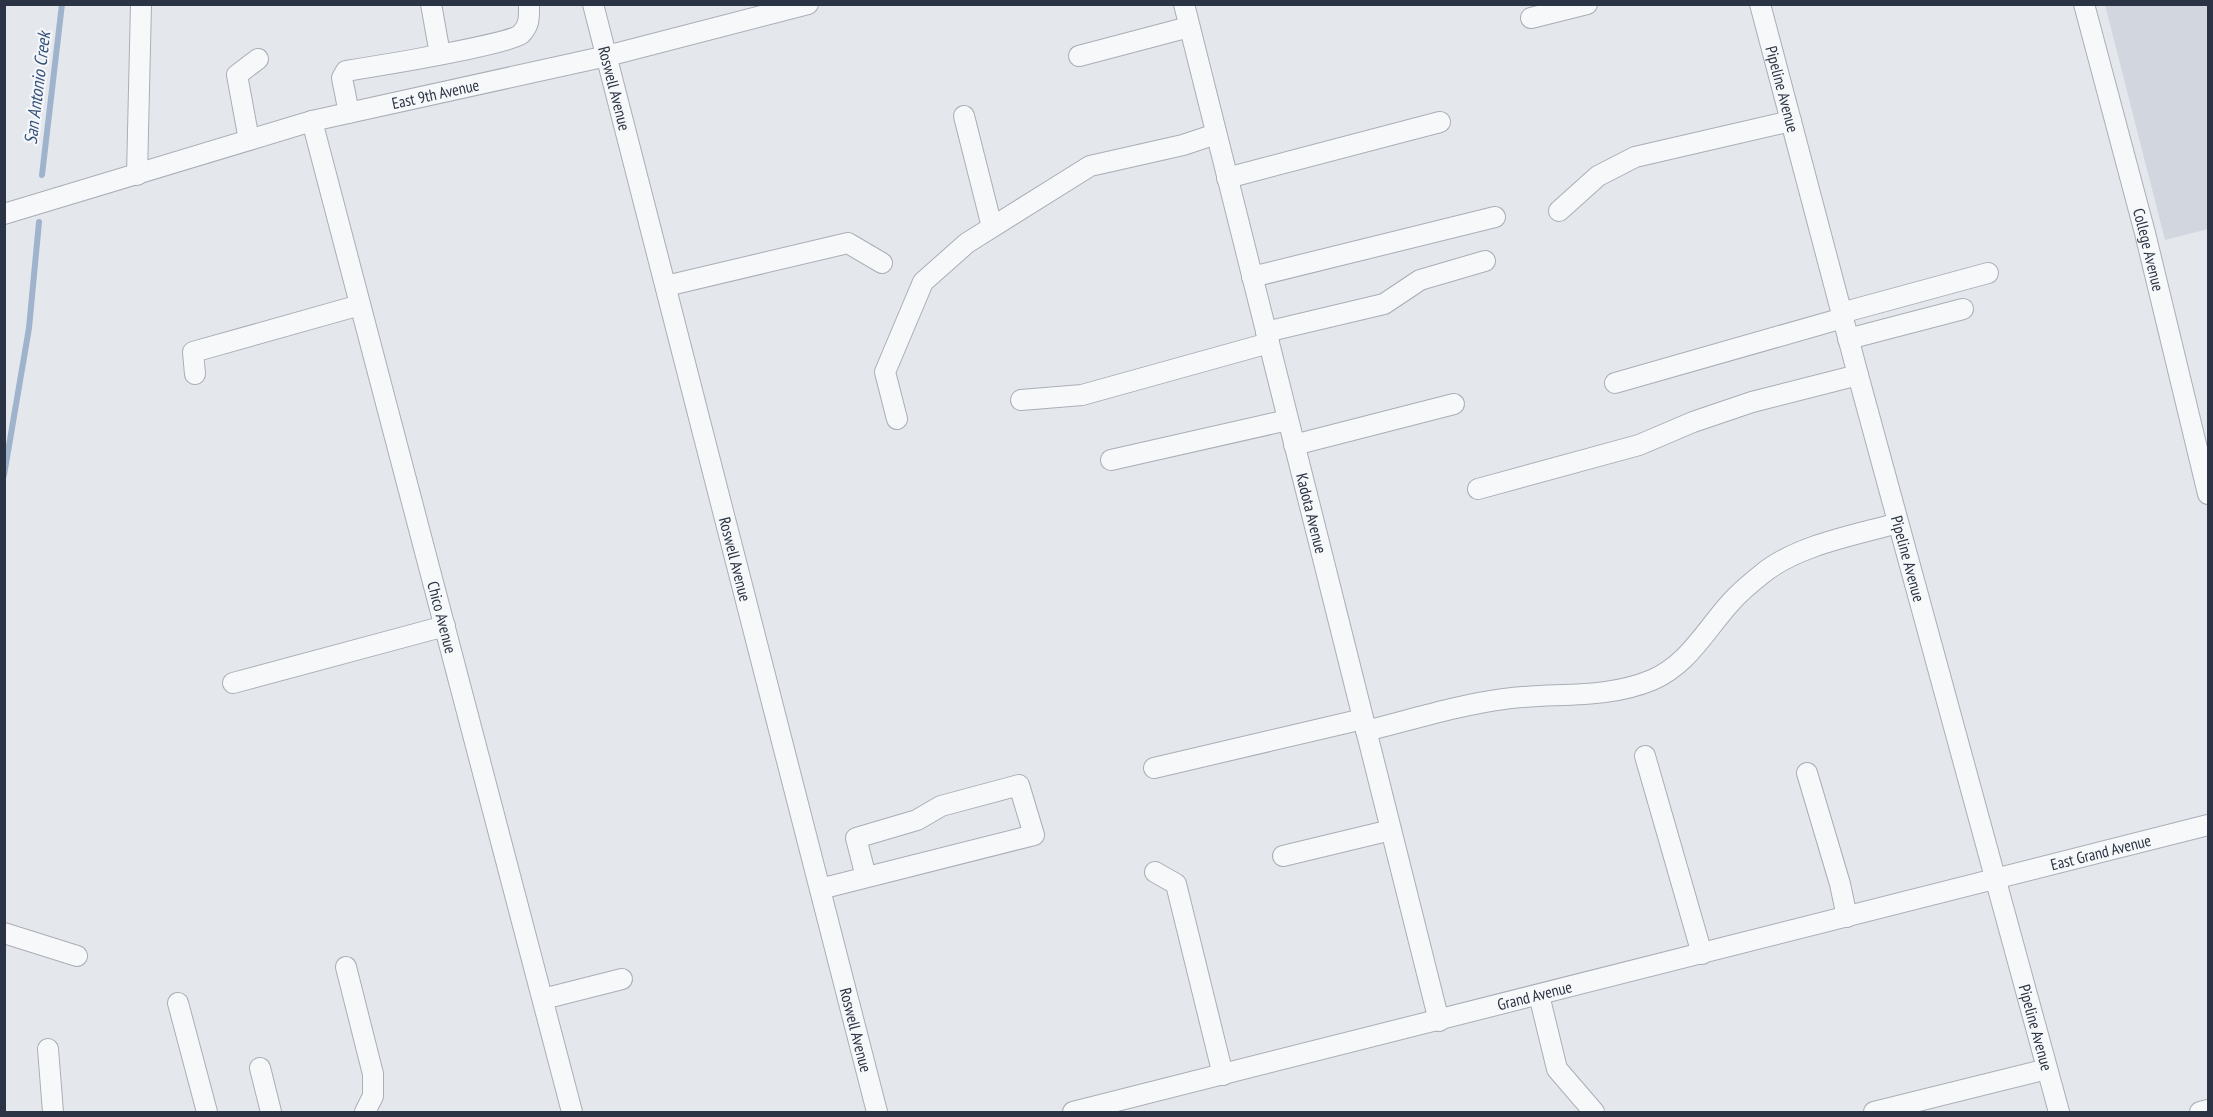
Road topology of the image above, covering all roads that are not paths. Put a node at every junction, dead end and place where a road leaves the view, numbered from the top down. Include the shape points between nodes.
1 (141, 4) edge
2 (431, 4) edge
3 (529, 4) edge
4 (593, 4) edge
5 (808, 4) edge
6 (1184, 4) edge
7 (1587, 4) edge
8 (1760, 4) edge
9 (2084, 4) edge
10 (1531, 18) dead end
11 (1189, 27) junction
12 (440, 54) junction
13 (607, 56) junction
14 (1079, 56) dead end
15 (258, 59) dead end
16 (349, 113) junction
17 (964, 116) dead end
18 (312, 121) junction
19 (1791, 121) junction
20 (1440, 122) dead end
21 (1216, 134) junction
22 (249, 140) junction
23 (137, 175) junction
24 (1227, 178) junction
25 (5, 211) edge
26 (1559, 211) dead end
27 (1495, 217) dead end
28 (992, 227) junction
29 (1485, 261) dead end
30 (882, 263) dead end
31 (1988, 273) dead end
32 (1252, 277) junction
33 (666, 286) junction
34 (360, 305) junction
35 (1964, 309) dead end
36 (1842, 316) junction
37 (1267, 338) junction
38 (1848, 339) junction
39 (195, 374) dead end
40 (1858, 375) junction
41 (1615, 384) dead end
42 (1021, 399) dead end
43 (1454, 404) dead end
44 (897, 419) dead end
45 (1288, 420) junction
46 (1294, 445) junction
47 (1111, 460) dead end
48 (1478, 489) dead end
49 (2208, 494) edge
50 (1898, 523) junction
51 (445, 626) junction
52 (233, 683) dead end
53 (1365, 725) junction
54 (1645, 756) dead end
55 (1154, 768) dead end
56 (1807, 773) dead end
57 (2208, 825) edge
58 (1391, 830) junction
59 (1283, 856) dead end
60 (1155, 872) dead end
61 (866, 877) junction
62 (1995, 880) junction
63 (820, 889) junction
64 (1847, 917) junction
65 (4, 933) edge
66 (1702, 954) junction
67 (77, 956) dead end
68 (345, 966) dead end
69 (622, 980) dead end
70 (1539, 995) junction
71 (543, 999) junction
72 (178, 1003) dead end
73 (1439, 1021) junction
74 (48, 1049) dead end
75 (260, 1068) dead end
76 (2047, 1069) junction
77 (1223, 1075) junction
78 (2208, 1110) edge
79 (52, 1113) edge
80 (207, 1113) edge
81 (271, 1113) edge
82 (365, 1113) edge
83 (573, 1113) edge
84 (877, 1113) edge
85 (1073, 1113) edge
86 (1594, 1113) edge
87 (1874, 1113) edge
88 (2059, 1113) edge
89 (2200, 1113) edge

1 - 23 street
2 - 12 street
3 - 12 street via 529,24 519,36
4 - 13 street, Roswell Avenue
5 - 13 street, East 9th Avenue
6 - 11 street, Kadota Avenue
7 - 10 street
8 - 19 street, Pipeline Avenue
9 - 49 street, College Avenue
11 - 14 street
11 - 21 street, Kadota Avenue
12 - 16 street via 346,71 342,78
13 - 16 street, East 9th Avenue
13 - 33 street, Roswell Avenue
15 - 22 street via 237,75
16 - 18 street, East 9th Avenue
17 - 28 street
18 - 22 street, East 9th Avenue
18 - 34 street, Chico Avenue
19 - 26 street via 1635,157 1598,176
19 - 36 street, Pipeline Avenue
20 - 24 street
21 - 24 street, Kadota Avenue
21 - 28 street via 1090,166
22 - 23 street, East 9th Avenue
23 - 25 street, East 9th Avenue
24 - 32 street, Kadota Avenue
27 - 32 street
28 - 44 street via 967,243 923,282 885,372
29 - 37 street via 1420,280 1384,304
30 - 33 street via 848,243
31 - 36 street
32 - 37 street, Kadota Avenue
33 - 63 street, Roswell Avenue
34 - 39 street via 193,352
34 - 51 street, Chico Avenue
35 - 38 street
36 - 38 street, Pipeline Avenue
36 - 41 street
37 - 42 street via 1082,395
37 - 45 street, Kadota Avenue
38 - 40 street, Pipeline Avenue
40 - 48 street via 1752,402 1639,445
40 - 50 street, Pipeline Avenue
43 - 46 street
45 - 46 street, Kadota Avenue
45 - 47 street
46 - 53 street, Kadota Avenue
50 - 53 street via 1808,549 1765,572 1732,600 1674,669 1651,680 1583,696 1501,699
50 - 62 street, Pipeline Avenue
51 - 52 street
51 - 71 street, Chico Avenue
53 - 55 street
53 - 58 street, Kadota Avenue
54 - 66 street
56 - 64 street
57 - 62 street, East Grand Avenue
58 - 59 street
58 - 73 street, Kadota Avenue
60 - 77 street via 1176,884
61 - 61 street via 1034,834 1019,785 941,806 917,820 856,838
61 - 63 street
62 - 64 street, Grand Avenue
62 - 76 street, Pipeline Avenue
63 - 84 street, Roswell Avenue
64 - 66 street, Grand Avenue
65 - 67 street
66 - 70 street, Grand Avenue
68 - 82 street via 373,1074 373,1096
69 - 71 street
70 - 73 street, Grand Avenue
70 - 86 street via 1557,1069
71 - 83 street, Chico Avenue
72 - 80 street
73 - 77 street, Grand Avenue
74 - 79 street
75 - 81 street
76 - 87 street
76 - 88 street, Pipeline Avenue
77 - 85 street, Grand Avenue
78 - 89 street

